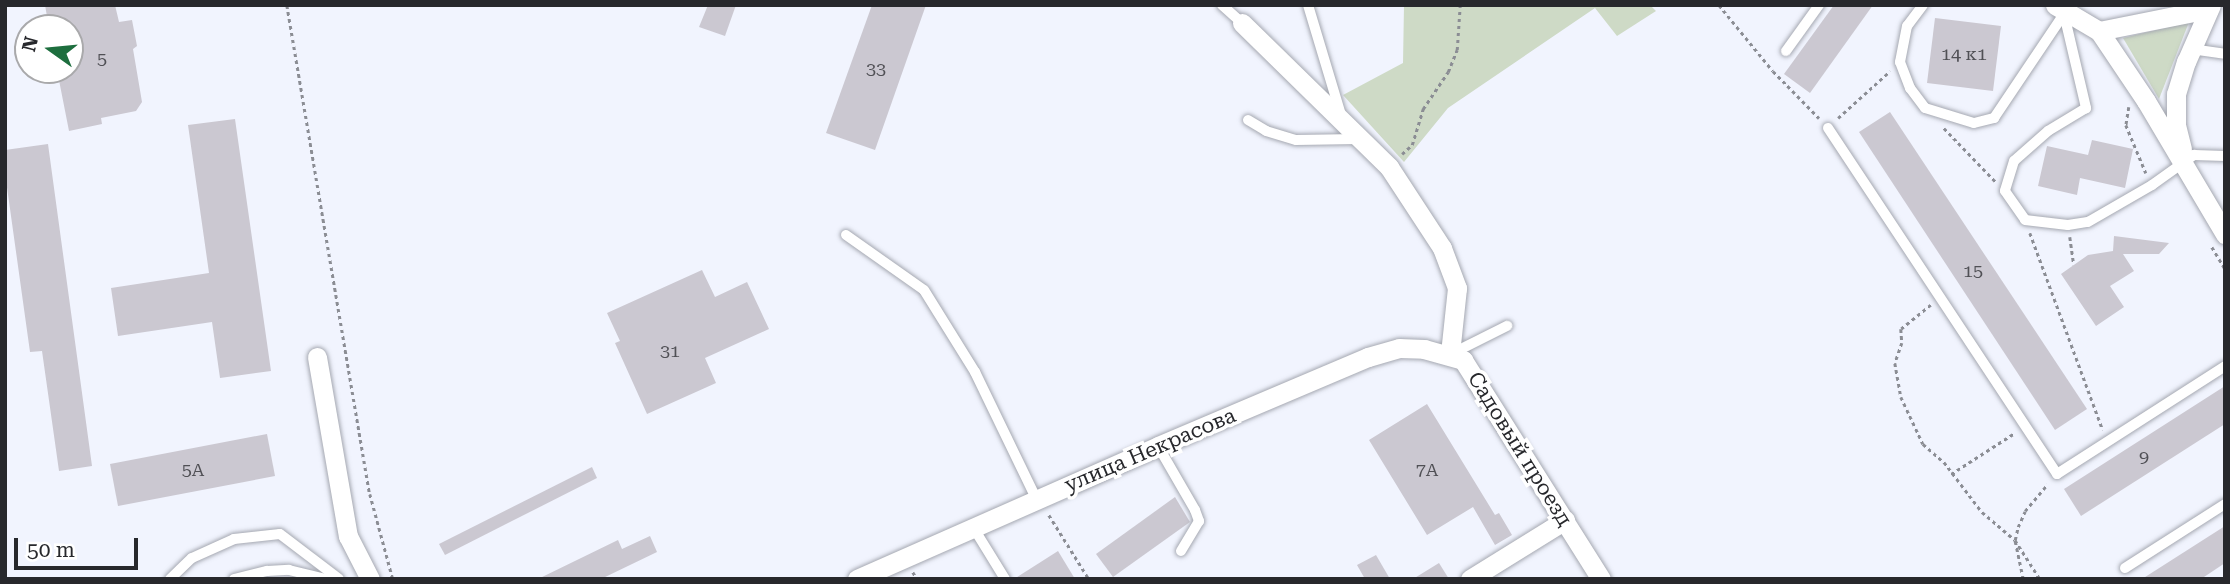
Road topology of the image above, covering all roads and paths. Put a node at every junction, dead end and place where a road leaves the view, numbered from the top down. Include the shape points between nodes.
1 (287, 5) edge
2 (1222, 5) edge
3 (1308, 5) edge
4 (1460, 5) edge
5 (1718, 5) edge
6 (1819, 5) edge
7 (1923, 5) edge
8 (2211, 7) edge
9 (2059, 9) edge
10 (1242, 23) joint
11 (2099, 31) junction
12 (2191, 49) junction
13 (1786, 51) dead end
14 (2225, 54) edge
15 (1900, 62) junction
16 (2131, 97) dead end
17 (1925, 108) junction
18 (1248, 120) dead end
19 (1342, 120) junction
20 (1828, 128) junction
21 (1364, 140) junction
22 (2225, 156) edge
23 (2185, 164) junction
24 (1389, 167) junction
25 (2152, 185) junction
26 (2005, 191) junction
27 (2025, 220) junction
28 (2068, 225) junction
29 (2225, 233) edge
30 (846, 235) dead end
31 (2074, 265) dead end
32 (1941, 297) junction
33 (1507, 326) dead end
34 (1450, 354) junction
35 (317, 357) dead end
36 (2225, 366) edge
37 (2026, 426) junction
38 (2108, 442) junction
39 (1158, 446) junction
40 (1951, 474) junction
41 (2057, 474) junction
42 (1037, 498) junction
43 (2225, 505) edge
44 (1565, 520) junction
45 (973, 527) junction
46 (2015, 540) junction
47 (1181, 551) dead end
48 (2125, 568) dead end
49 (170, 579) edge
50 (234, 579) edge
51 (324, 579) edge
52 (339, 579) edge
53 (370, 579) edge
54 (393, 579) edge
55 (857, 579) edge
56 (1005, 579) edge
57 (1089, 579) edge
58 (1470, 579) edge
59 (1601, 579) edge
60 (2024, 579) edge
61 (2040, 579) edge

1 - 54 path via 370,495
2 - 10 lane
3 - 19 lane
4 - 24 path via 1457,50 1448,72 1423,108 1412,145
5 - 20 path
6 - 13 lane
7 - 15 lane via 1907,26
8 - 11 street
8 - 12 street
9 - 11 street
9 - 17 lane via 1994,118 1974,123
9 - 26 lane via 2086,108 2048,131 2014,161
10 - 19 street, Садовый проезд
11 - 23 street
12 - 14 lane
12 - 23 street via 2176,94 2176,125
15 - 17 lane via 1910,88
15 - 20 path
16 - 25 path via 2126,125
17 - 26 path
18 - 21 lane via 1296,140
19 - 21 street, Садовый проезд
20 - 32 lane
21 - 24 street, Садовый проезд
22 - 23 lane via 2194,156
23 - 25 lane
23 - 29 street
24 - 34 street, Садовый проезд via 1442,248 1457,288
25 - 28 lane via 2088,222
26 - 27 lane
27 - 28 lane
27 - 38 path
28 - 31 path
30 - 42 lane via 924,290 975,372
32 - 37 lane
32 - 40 path via 1901,329 1895,363 1901,397 1923,444
33 - 34 lane
34 - 39 street, улица Некрасова via 1399,348 1368,357
34 - 44 street, Садовый проезд via 1473,372
35 - 53 street via 348,536
36 - 38 lane
37 - 40 path
37 - 41 lane
38 - 41 lane
39 - 42 street, улица Некрасова
39 - 47 lane via 1199,521
40 - 46 path via 1982,512
41 - 46 path via 2025,511
42 - 45 street, улица Некрасова
42 - 57 path
43 - 48 lane
44 - 58 street via 1522,540
44 - 59 street, Садовый проезд
45 - 55 street, улица Некрасова
45 - 56 lane
46 - 60 path
46 - 61 path
49 - 52 lane via 192,558 234,539 280,534
50 - 51 lane via 267,570 289,570

